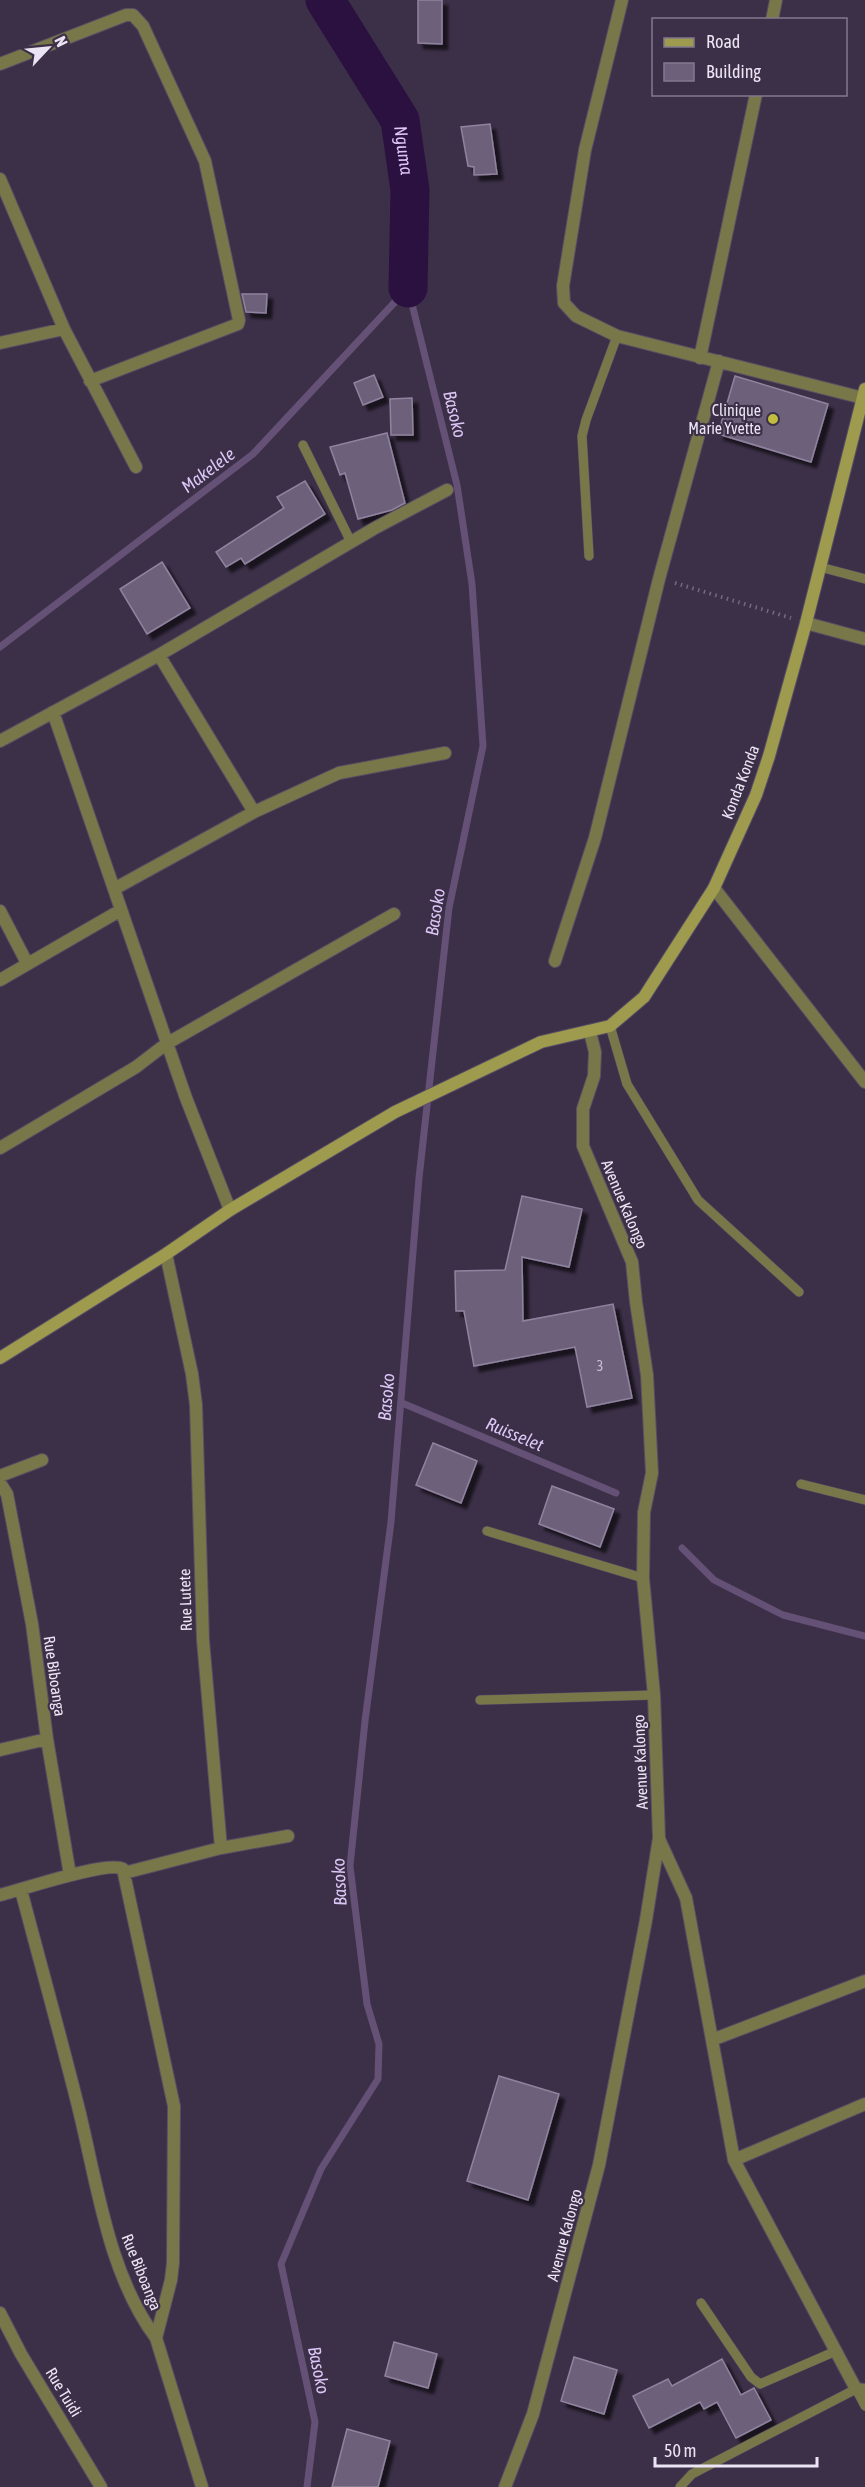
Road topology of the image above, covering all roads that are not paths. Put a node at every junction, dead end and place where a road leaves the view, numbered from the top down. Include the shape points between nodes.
1 (622, 0) edge
2 (776, 0) edge
3 (772, 18) edge
4 (0, 64) edge
5 (756, 96) edge
6 (0, 179) edge
7 (64, 329) junction
8 (617, 336) junction
9 (0, 343) edge
10 (700, 358) junction
11 (719, 361) junction
12 (90, 381) junction
13 (864, 394) edge
14 (303, 445) dead end
15 (136, 467) dead end
16 (447, 490) dead end
17 (351, 542) junction
18 (589, 556) dead end
19 (820, 567) junction
20 (865, 579) edge
21 (806, 623) junction
22 (865, 639) edge
23 (159, 655) junction
24 (53, 712) junction
25 (0, 741) edge
26 (445, 753) dead end
27 (254, 813) junction
28 (714, 888) junction
29 (114, 890) junction
30 (121, 910) junction
31 (0, 911) edge
32 (394, 914) dead end
33 (555, 961) dead end
34 (27, 963) junction
35 (0, 980) edge
36 (610, 1026) junction
37 (590, 1032) junction
38 (166, 1044) junction
39 (861, 1068) edge
40 (865, 1082) edge
41 (0, 1148) edge
42 (230, 1210) junction
43 (166, 1254) junction
44 (800, 1292) dead end
45 (0, 1358) edge
46 (42, 1460) dead end
47 (0, 1476) edge
48 (0, 1483) edge
49 (801, 1484) dead end
50 (865, 1500) edge
51 (487, 1531) dead end
52 (643, 1578) junction
53 (654, 1695) junction
54 (480, 1700) dead end
55 (47, 1738) junction
56 (0, 1750) edge
57 (288, 1836) dead end
58 (659, 1838) junction
59 (221, 1848) junction
60 (122, 1870) junction
61 (70, 1875) junction
62 (21, 1890) junction
63 (0, 1895) edge
64 (865, 1981) edge
65 (712, 2040) junction
66 (865, 2104) edge
67 (734, 2160) junction
68 (701, 2303) dead end
69 (0, 2313) edge
70 (156, 2338) junction
71 (836, 2351) junction
72 (861, 2390) edge
73 (865, 2406) edge
74 (101, 2487) edge
75 (202, 2487) edge
76 (505, 2487) edge
77 (680, 2487) edge

1 - 8 street via 585,150 562,286 564,303 576,316
2 - 3 street
4 - 12 street via 133,15 143,26 205,161 238,324
5 - 10 street
6 - 7 street
7 - 9 street
7 - 12 street
8 - 10 street
8 - 18 lane via 582,436
10 - 11 street
11 - 13 street
11 - 33 street via 659,579 595,838
12 - 15 street
13 - 19 street, Konda Konda
14 - 17 lane
16 - 17 street
17 - 23 street
19 - 20 lane
19 - 21 street, Konda Konda
21 - 22 street
21 - 28 street, Konda Konda via 756,795
23 - 24 street
23 - 27 street
24 - 25 street
24 - 29 street
26 - 27 street via 339,773
27 - 29 street
28 - 36 street, Konda Konda via 644,997
28 - 39 street
29 - 30 street
30 - 34 street
30 - 38 street
31 - 34 street
32 - 38 street
34 - 35 street
36 - 37 street, Konda Konda
36 - 44 lane via 627,1084 698,1200
37 - 42 street, Konda Konda via 541,1042 395,1112
37 - 52 street, Avenue Kalongo via 595,1052 594,1076 583,1109 583,1146 632,1262 647,1375 652,1473 644,1512
38 - 41 street
38 - 42 street
39 - 40 street
42 - 43 street, Konda Konda
43 - 45 street, Konda Konda
43 - 59 street, Rue Lutete via 196,1405 203,1640
46 - 47 street
48 - 55 street, Rue Biboanga via 6,1494 32,1624
49 - 50 lane
51 - 52 lane
52 - 53 street, Avenue Kalongo
53 - 54 lane
53 - 58 street, Avenue Kalongo
55 - 56 street
55 - 61 street, Rue Biboanga
57 - 59 street
58 - 65 street via 686,1898
58 - 76 street, Avenue Kalongo via 599,2165 533,2414
59 - 60 street
60 - 61 street
60 - 70 street, Rue Biboanga via 174,2106 173,2263
61 - 62 street
62 - 63 street
62 - 70 street, Rue Biboanga via 62,2038 113,2251 142,2319
64 - 65 street
65 - 67 street
66 - 67 street
67 - 71 street
68 - 71 lane via 751,2377 760,2384
69 - 74 street, Rue Tuidi
70 - 75 street
71 - 72 street
72 - 73 lane
72 - 77 lane via 692,2474

